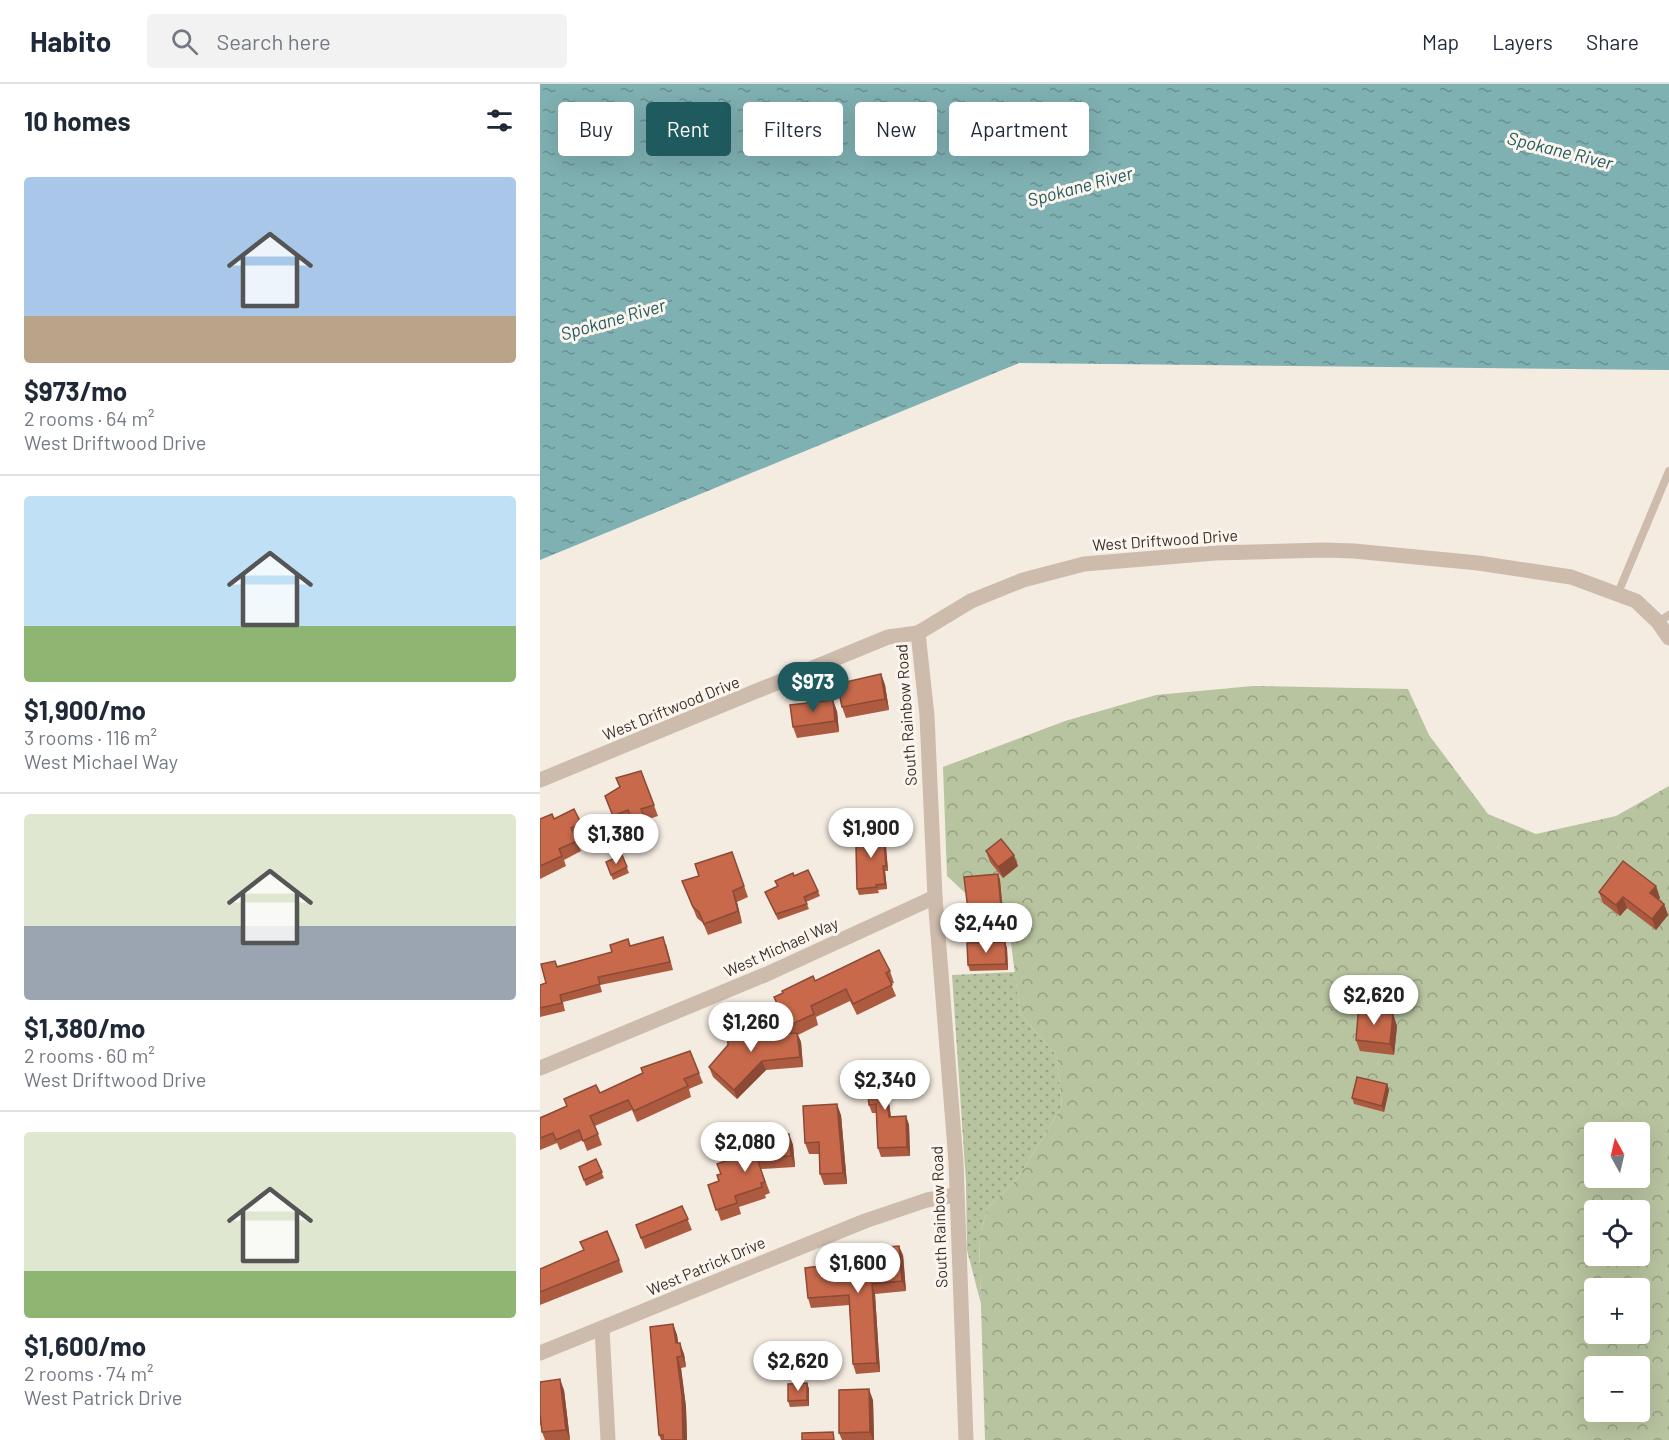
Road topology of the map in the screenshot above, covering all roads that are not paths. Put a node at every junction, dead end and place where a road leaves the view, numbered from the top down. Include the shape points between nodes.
1 (1669, 471) edge
2 (1618, 593) junction
3 (1664, 618) edge
4 (918, 633) junction
5 (1669, 638) edge
6 (540, 780) edge
7 (935, 897) junction
8 (540, 1068) edge
9 (955, 1195) junction
10 (602, 1329) junction
11 (540, 1353) edge
12 (608, 1440) edge
13 (966, 1440) edge

1 - 2 lane
2 - 3 street, West Driftwood Drive
2 - 4 street, West Driftwood Drive via 1571,577 1354,550 1215,553 1084,564 1023,580 971,601
3 - 5 street, West Driftwood Drive
4 - 6 street, West Driftwood Drive via 888,637
4 - 7 street, South Rainbow Road via 927,716
7 - 8 street, West Michael Way via 767,974
7 - 9 street, South Rainbow Road via 956,1161
9 - 10 street, West Patrick Drive via 865,1221
9 - 13 street, South Rainbow Road
10 - 11 street, West Patrick Drive
10 - 12 street

